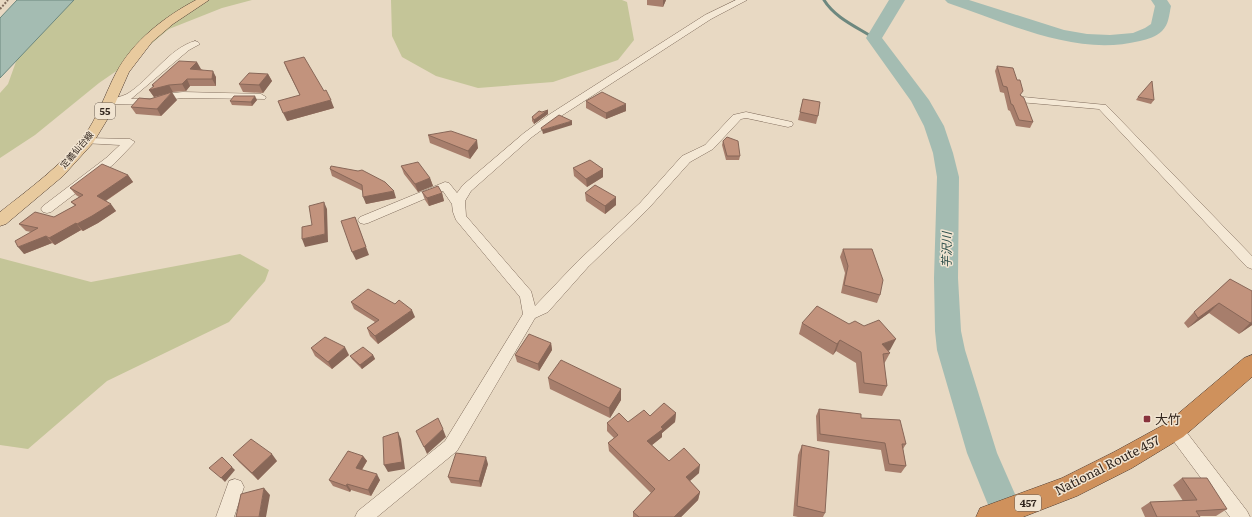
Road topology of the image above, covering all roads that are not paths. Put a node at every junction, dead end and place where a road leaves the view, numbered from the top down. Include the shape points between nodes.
1 (204, 0) edge
2 (743, 0) edge
3 (194, 44) dead end
4 (261, 97) dead end
5 (1023, 100) edge
6 (110, 102) junction
7 (788, 124) dead end
8 (87, 141) junction
9 (458, 203) junction
10 (47, 209) dead end
11 (0, 220) edge
12 (364, 220) dead end
13 (1252, 264) edge
14 (530, 314) junction
15 (1252, 364) edge
16 (1175, 430) junction
17 (235, 487) dead end
18 (226, 517) edge
19 (364, 517) edge
20 (988, 517) edge
21 (1241, 517) edge

1 - 6 main road, 定義仙台線 / 55 via 186,9 146,40 134,54
2 - 9 street via 703,20 528,135 467,188
3 - 6 street via 130,96
4 - 6 street via 189,95 173,96 154,102
5 - 13 street via 1102,107
6 - 8 main road, 定義仙台線 / 55
7 - 14 street via 746,115 737,117 709,147 686,159 644,206 583,264 543,308
8 - 10 street via 130,142 110,161
8 - 11 main road, 定義仙台線 / 55 via 62,168
9 - 12 street via 445,186
9 - 14 street via 460,217 526,296
14 - 19 street via 451,446
15 - 16 highway, National Route 457 / 457
16 - 20 highway, National Route 457 / 457 via 1068,488
16 - 21 street
17 - 18 street

